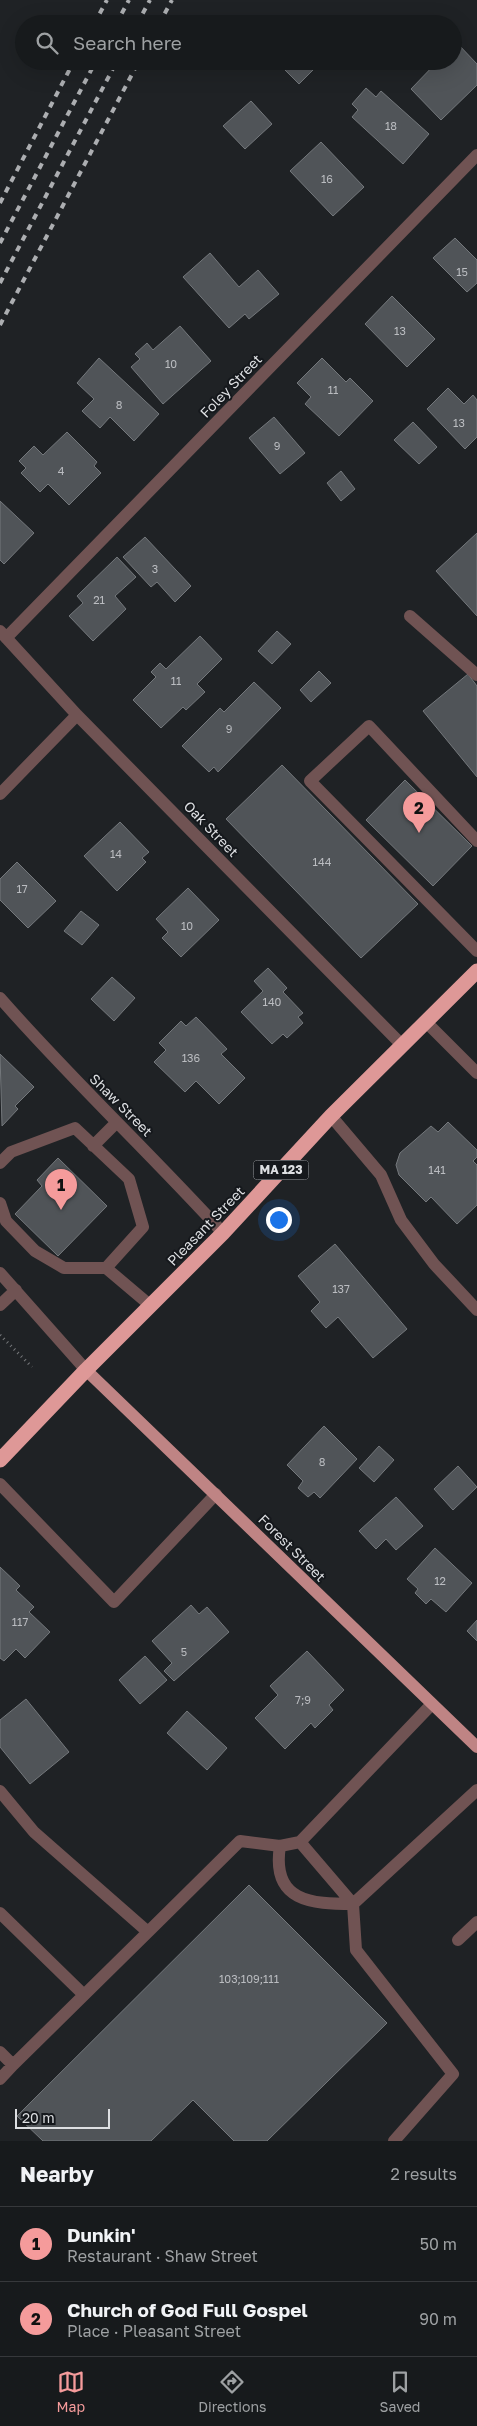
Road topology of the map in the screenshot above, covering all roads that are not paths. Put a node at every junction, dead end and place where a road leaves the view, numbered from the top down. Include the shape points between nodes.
1 (477, 155) edge
2 (410, 616) dead end
3 (3, 635) edge
4 (477, 674) edge
5 (77, 714) junction
6 (0, 794) edge
7 (477, 841) edge
8 (477, 951) edge
9 (477, 971) edge
10 (0, 998) edge
11 (426, 1022) junction
12 (402, 1045) junction
13 (477, 1073) edge
14 (331, 1116) junction
15 (117, 1122) junction
16 (93, 1146) junction
17 (0, 1163) edge
18 (0, 1203) edge
19 (223, 1233) junction
20 (106, 1268) junction
21 (0, 1273) edge
22 (16, 1290) junction
23 (0, 1305) edge
24 (151, 1306) junction
25 (477, 1310) edge
26 (86, 1370) junction
27 (0, 1460) edge
28 (0, 1484) edge
29 (216, 1494) junction
30 (432, 1704) junction
31 (477, 1747) edge
32 (477, 1790) edge
33 (0, 1791) edge
34 (300, 1842) junction
35 (280, 1846) junction
36 (354, 1904) junction
37 (0, 1913) edge
38 (477, 1922) edge
39 (148, 1932) junction
40 (458, 1940) dead end
41 (84, 1995) junction
42 (0, 2052) edge
43 (13, 2065) junction
44 (0, 2079) edge
45 (394, 2141) edge

1 - 3 street, Foley Street
2 - 4 street
3 - 5 street, Oak Street
5 - 6 street
5 - 12 street, Oak Street
7 - 8 street via 369,726 310,781
9 - 11 highway, Pleasant Street / MA 123
10 - 15 street, Shaw Street
11 - 12 highway, Pleasant Street / MA 123
11 - 13 street
12 - 14 highway, Pleasant Street / MA 123
14 - 19 highway, Pleasant Street / MA 123
14 - 25 street via 381,1175 401,1220 434,1264
15 - 16 street
15 - 19 street, Shaw Street
16 - 17 street via 75,1128 23,1146
16 - 20 street via 128,1179 143,1227
18 - 20 street via 6,1221 35,1251 56,1264 64,1268
19 - 24 highway, Pleasant Street / MA 123
20 - 24 street
21 - 22 street
22 - 23 street
22 - 26 street
24 - 26 highway, Pleasant Street / MA 123
26 - 27 highway, Pleasant Street / MA 123
26 - 29 main road, Forest Street
28 - 29 street via 114,1602
29 - 30 main road, Forest Street
30 - 31 main road, Forest Street
30 - 34 street
32 - 36 street
33 - 39 street via 34,1832
34 - 35 street
34 - 36 street
35 - 36 street via 280,1873 296,1895 307,1902
35 - 39 street via 240,1841
36 - 45 street via 356,1950 453,2074
37 - 41 street
38 - 40 street
39 - 41 street
41 - 43 street
42 - 43 street
43 - 44 street

